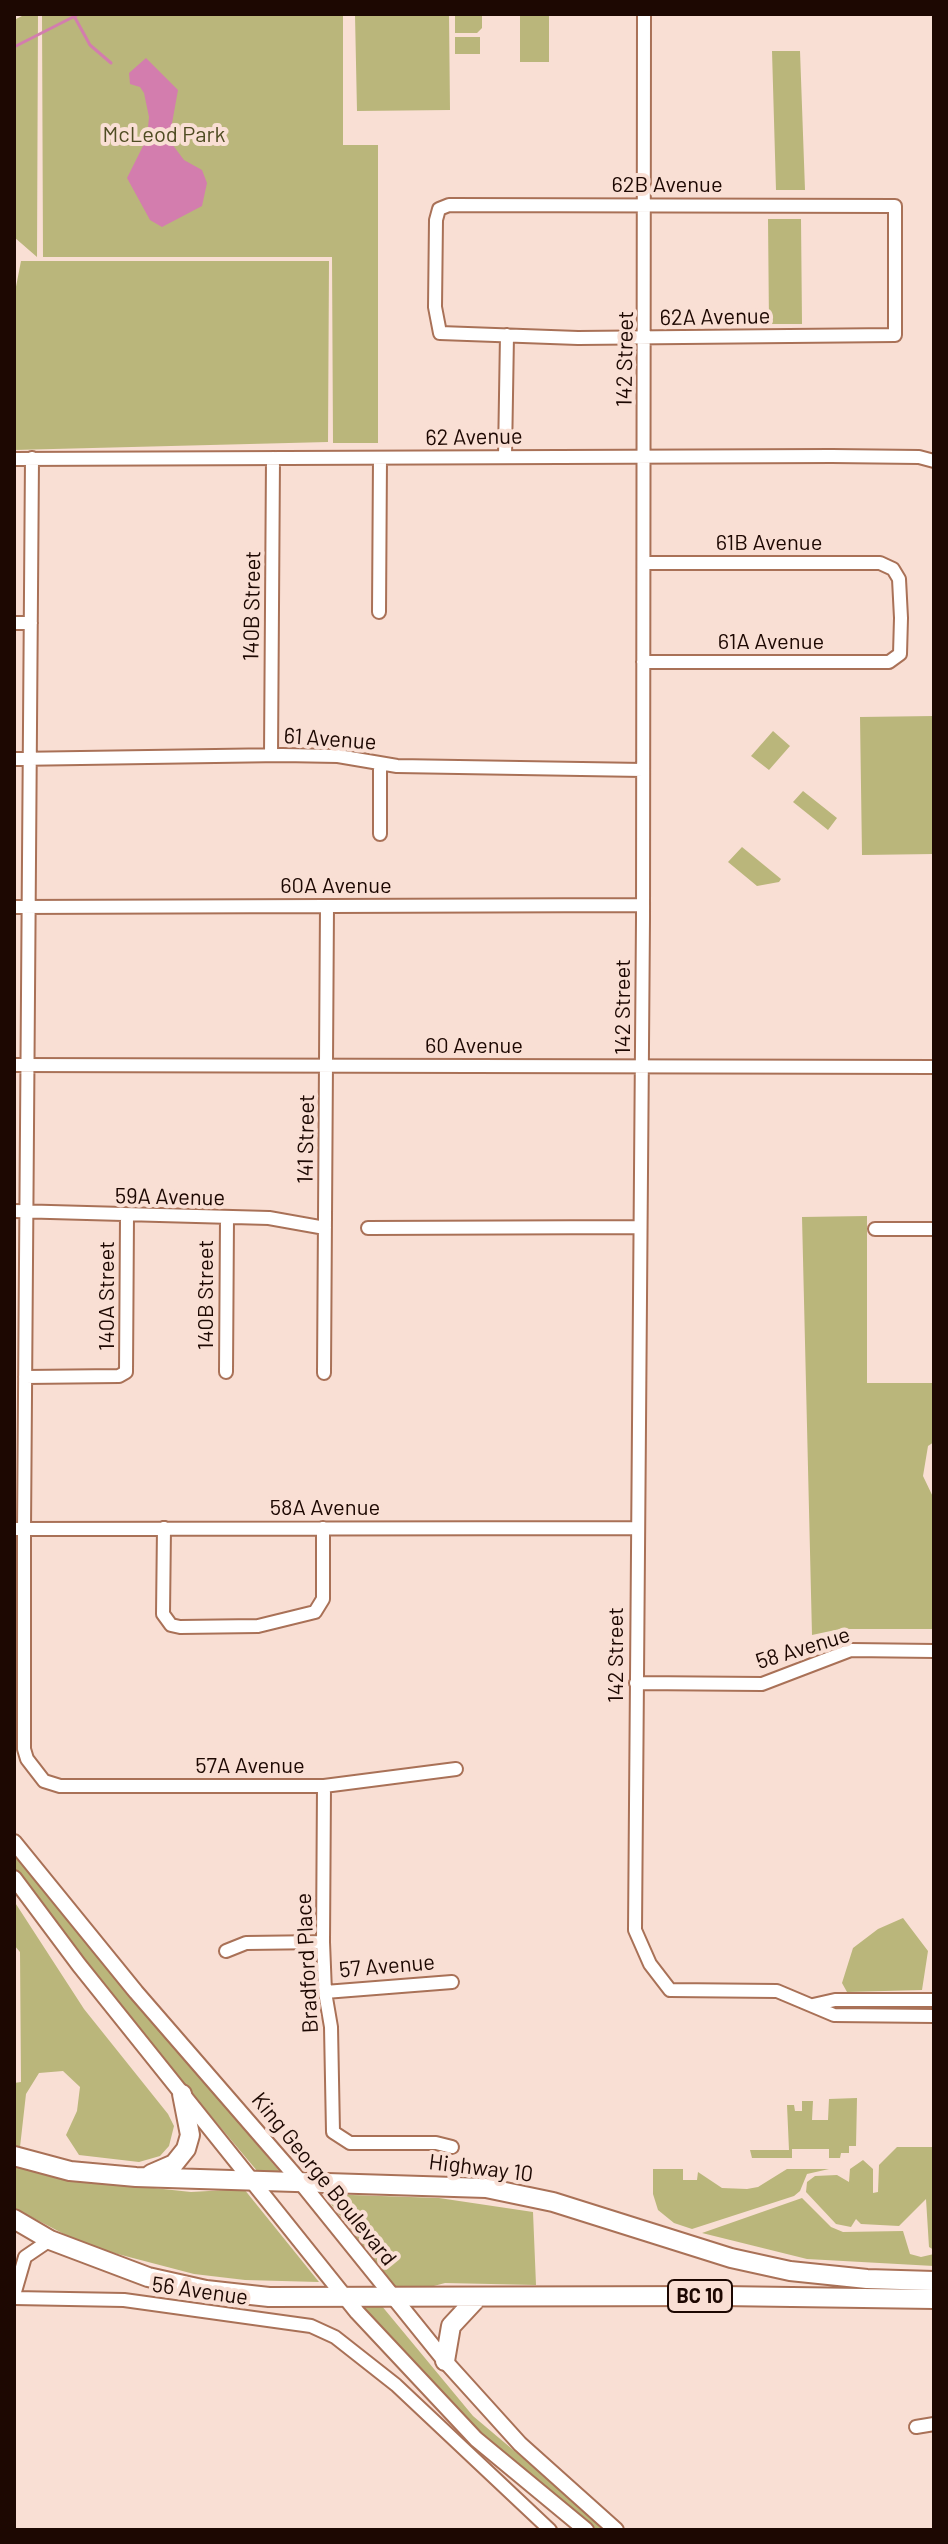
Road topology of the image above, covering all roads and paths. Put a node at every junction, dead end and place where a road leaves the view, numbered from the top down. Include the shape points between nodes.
1 (644, 14) edge
2 (645, 205) junction
3 (440, 333) joint
4 (507, 335) junction
5 (895, 335) joint
6 (645, 337) junction
7 (505, 456) junction
8 (644, 456) junction
9 (32, 458) junction
10 (273, 458) junction
11 (380, 458) junction
12 (14, 459) edge
13 (934, 461) edge
14 (644, 563) junction
15 (379, 612) dead end
16 (14, 623) edge
17 (31, 623) junction
18 (898, 659) joint
19 (643, 662) junction
20 (271, 755) junction
21 (28, 757) junction
22 (14, 759) edge
23 (380, 763) junction
24 (643, 770) junction
25 (380, 834) dead end
26 (643, 905) junction
27 (327, 906) junction
28 (14, 907) edge
29 (29, 907) junction
30 (21, 1065) edge
31 (326, 1065) junction
32 (642, 1066) junction
33 (934, 1067) edge
34 (20, 1212) edge
35 (127, 1216) junction
36 (227, 1218) junction
37 (639, 1227) junction
38 (325, 1228) junction
39 (368, 1228) dead end
40 (875, 1229) dead end
41 (934, 1229) edge
42 (226, 1372) dead end
43 (324, 1373) dead end
44 (25, 1377) junction
45 (164, 1528) junction
46 (323, 1528) junction
47 (637, 1528) junction
48 (19, 1529) edge
49 (934, 1651) edge
50 (636, 1683) junction
51 (456, 1769) dead end
52 (324, 1786) junction
53 (14, 1842) edge
54 (14, 1878) edge
55 (323, 1942) junction
56 (226, 1951) dead end
57 (452, 1982) dead end
58 (325, 1992) junction
59 (934, 2000) edge
60 (813, 2005) junction
61 (934, 2016) edge
62 (182, 2094) junction
63 (452, 2147) dead end
64 (14, 2156) edge
65 (136, 2177) junction
66 (250, 2180) junction
67 (299, 2180) junction
68 (14, 2219) edge
69 (50, 2240) junction
70 (934, 2281) edge
71 (14, 2296) edge
72 (345, 2297) junction
73 (392, 2297) junction
74 (478, 2297) junction
75 (934, 2299) edge
76 (445, 2361) junction
77 (934, 2424) edge
78 (916, 2427) dead end
79 (550, 2530) edge
80 (586, 2530) edge
81 (616, 2530) edge

1 - 2 street, 142 Street
2 - 3 street, 62B Avenue via 439,209 435,307
2 - 5 street, 62B Avenue via 895,206
2 - 6 street, 142 Street
3 - 4 street, 62A Avenue
4 - 6 street, 62A Avenue
4 - 7 street
5 - 6 street, 62A Avenue
6 - 8 street, 142 Street
7 - 8 street, 62 Avenue
7 - 11 street, 62 Avenue
8 - 13 street, 62 Avenue
8 - 14 street, 142 Street
9 - 10 street, 62 Avenue
9 - 12 street, 62 Avenue
9 - 17 street
10 - 11 street, 62 Avenue
10 - 20 street, 140B Street
11 - 15 street
14 - 18 street, 61B Avenue via 880,563 899,579
14 - 19 street, 142 Street
16 - 17 street
17 - 21 street
18 - 19 street, 61A Avenue
19 - 24 street, 142 Street
20 - 21 street, 61 Avenue
20 - 23 street, 61 Avenue
21 - 22 street, 61 Avenue
21 - 29 street
23 - 24 street, 61 Avenue
23 - 25 street
24 - 26 street, 142 Street
26 - 27 street, 60A Avenue
26 - 32 street, 142 Street
27 - 29 street, 60A Avenue
27 - 31 street, 141 Street
28 - 29 street, 60A Avenue
29 - 30 street
30 - 31 street, 60 Avenue
30 - 34 street
31 - 32 street, 60 Avenue
31 - 38 street, 141 Street
32 - 33 street, 60 Avenue
32 - 37 street, 142 Street
34 - 35 street, 59A Avenue
34 - 44 street
35 - 36 street, 59A Avenue
35 - 44 street, 140A Street via 124,1374
36 - 38 street, 59A Avenue via 269,1218
36 - 42 street, 140B Street
37 - 39 street
37 - 47 street, 142 Street
38 - 43 street, 141 Street
40 - 41 street
44 - 48 street
45 - 46 street, 58A Avenue
45 - 46 street via 163,1614 171,1625 258,1626 315,1612 323,1599
45 - 48 street, 58A Avenue
46 - 47 street, 58A Avenue
47 - 50 street, 142 Street
48 - 52 street, 57A Avenue via 24,1749 44,1781 60,1786
49 - 50 street, 58 Avenue via 851,1650 762,1684
50 - 60 street, 142 Street via 635,1934 650,1964 670,1990 777,1991
51 - 52 street, 57A Avenue
52 - 55 street, Bradford Place
53 - 67 main road, King George Boulevard
54 - 62 main road
55 - 56 street via 246,1943
55 - 58 street, Bradford Place
57 - 58 street, 57 Avenue
58 - 63 street, Bradford Place via 331,2027 331,2124 336,2137 350,2143
59 - 60 street via 835,2000
60 - 61 street via 834,2015
62 - 65 highway via 190,2135 186,2149 174,2164
62 - 66 main road
64 - 65 highway, Highway 10 / BC 10 via 70,2171
65 - 66 highway, Highway 10 / BC 10
66 - 67 highway, Highway 10 / BC 10
66 - 72 main road
67 - 70 highway, Highway 10 / BC 10 via 486,2188 553,2202 775,2268
67 - 73 main road, King George Boulevard
68 - 69 highway, BC 10
69 - 71 street via 25,2257
69 - 72 highway, BC 10 via 119,2268 206,2290
71 - 79 street, 56 Avenue via 124,2300 311,2326 369,2362
72 - 73 highway, BC 10
72 - 80 main road via 476,2439
73 - 74 highway, BC 10
73 - 76 main road, King George Boulevard
74 - 75 highway, BC 10
74 - 76 highway via 451,2326
76 - 81 main road, King George Boulevard via 520,2444
77 - 78 street

